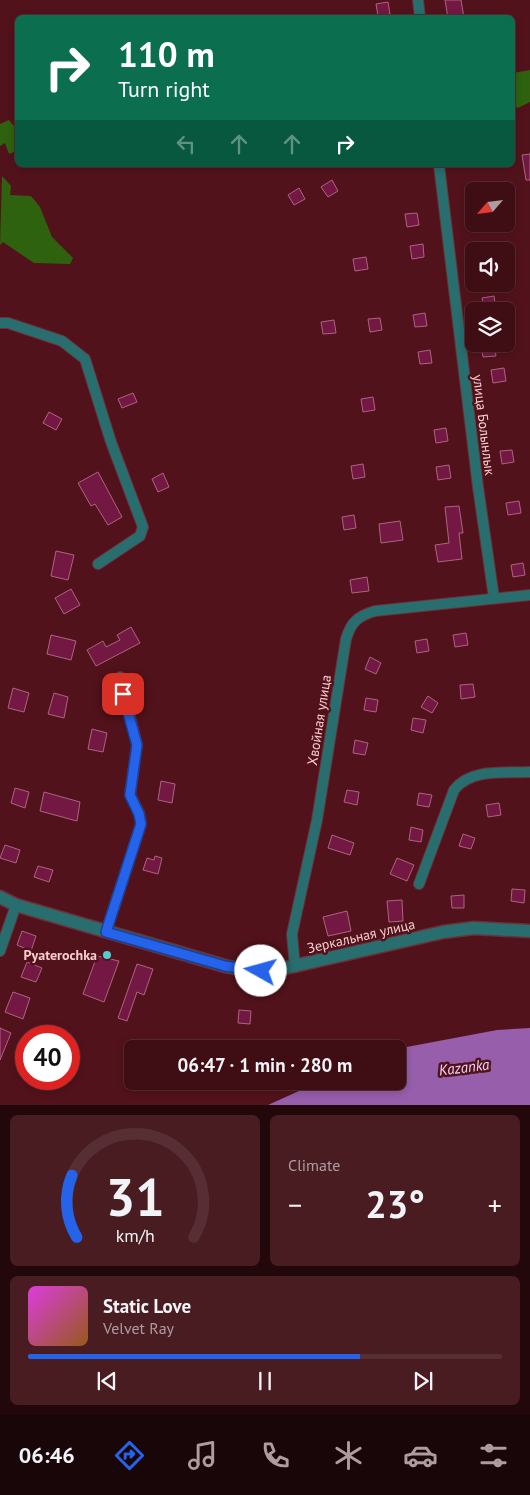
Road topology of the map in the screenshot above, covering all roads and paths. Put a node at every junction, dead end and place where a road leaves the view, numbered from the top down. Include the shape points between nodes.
1 (418, 0) edge
2 (420, 15) edge
3 (439, 167) edge
4 (0, 323) edge
5 (98, 564) dead end
6 (530, 595) edge
7 (494, 598) junction
8 (120, 677) dead end
9 (530, 772) edge
10 (419, 884) dead end
11 (0, 897) edge
12 (16, 905) junction
13 (530, 931) edge
14 (106, 932) junction
15 (0, 951) edge
16 (295, 967) junction

1 - 2 street
3 - 7 street, улица Болынлык
4 - 5 street via 62,341 85,359 111,442 143,527 140,536
6 - 7 street, Хвойная улица
7 - 16 street, Хвойная улица via 374,611 360,616 351,624 317,820 292,934
8 - 14 street via 137,745 130,795 141,824
9 - 10 street via 476,775 460,781
11 - 12 street, Зеркальная улица
12 - 14 street, Зеркальная улица
12 - 15 street
13 - 16 street, Зеркальная улица via 474,928 443,932
14 - 16 street, Зеркальная улица via 249,971

